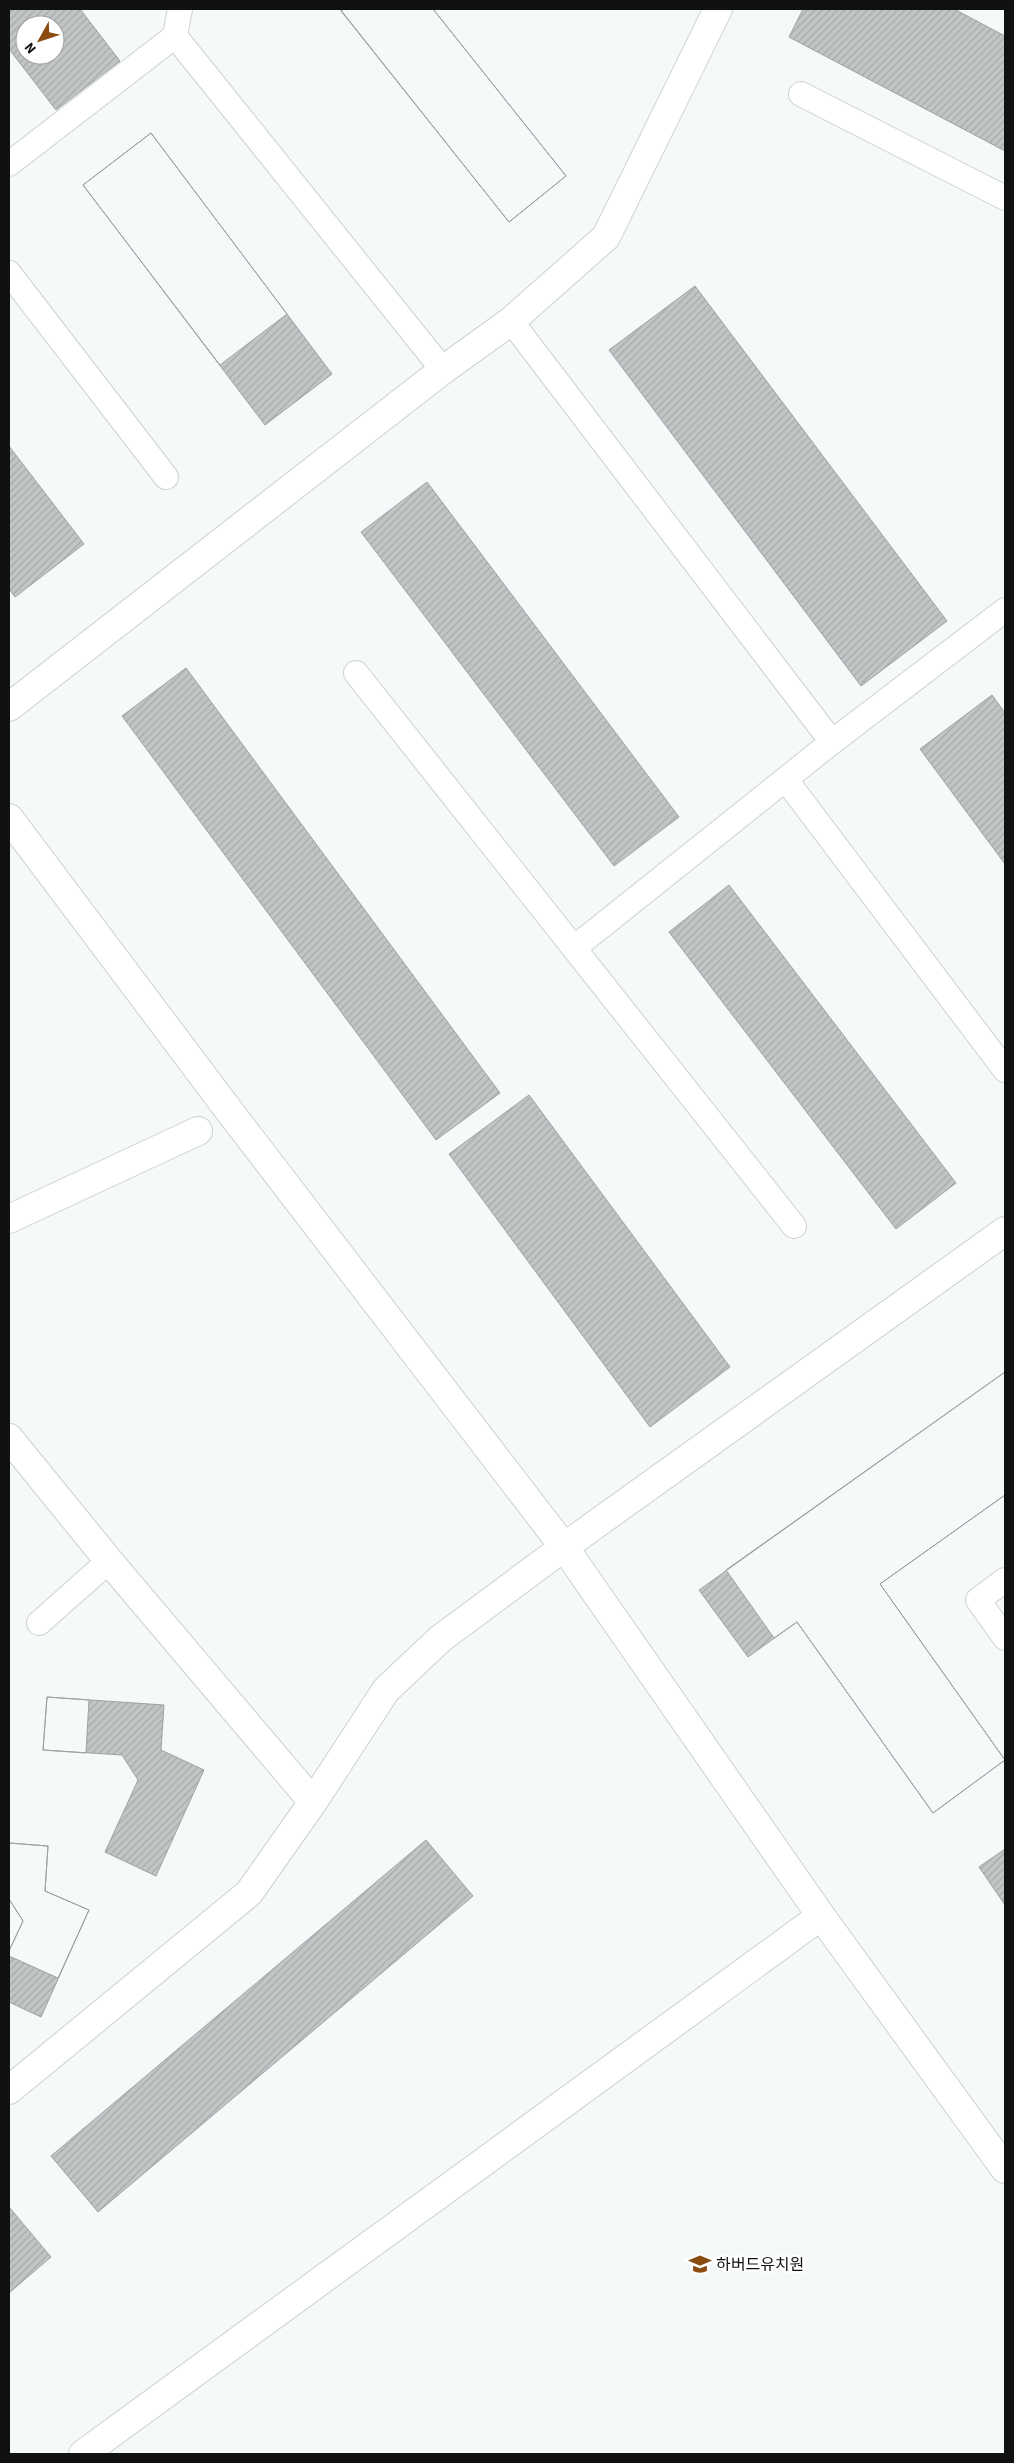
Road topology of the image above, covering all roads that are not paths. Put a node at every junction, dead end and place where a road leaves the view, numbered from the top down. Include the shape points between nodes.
1 (180, 9) edge
2 (718, 9) edge
3 (175, 36) junction
4 (801, 94) dead end
5 (9, 164) edge
6 (1005, 198) edge
7 (9, 273) edge
8 (510, 321) junction
9 (443, 370) junction
10 (166, 477) dead end
11 (1005, 610) edge
12 (356, 674) dead end
13 (9, 707) edge
14 (832, 742) junction
15 (786, 780) junction
16 (9, 818) edge
17 (574, 948) junction
18 (1005, 1070) edge
19 (198, 1132) dead end
20 (9, 1219) edge
21 (794, 1226) dead end
22 (1005, 1230) edge
23 (9, 1438) edge
24 (564, 1547) junction
25 (109, 1561) junction
26 (1005, 1580) edge
27 (40, 1623) dead end
28 (1005, 1638) edge
29 (313, 1802) junction
30 (821, 1916) junction
31 (9, 2090) edge
32 (1005, 2169) edge
33 (83, 2454) edge

1 - 3 lane
2 - 8 street via 606,236
3 - 5 lane
3 - 9 lane
4 - 6 lane
7 - 10 lane
8 - 9 street
8 - 14 lane
9 - 13 street
11 - 14 lane
12 - 17 lane
14 - 15 lane
15 - 17 lane
15 - 18 lane
16 - 24 street
17 - 21 lane
19 - 20 street
22 - 24 street
23 - 25 street
24 - 29 street via 440,1639 386,1690
24 - 30 street
25 - 27 lane
25 - 29 street
26 - 28 lane via 978,1600
29 - 31 street via 249,1893
30 - 32 street
30 - 33 street

